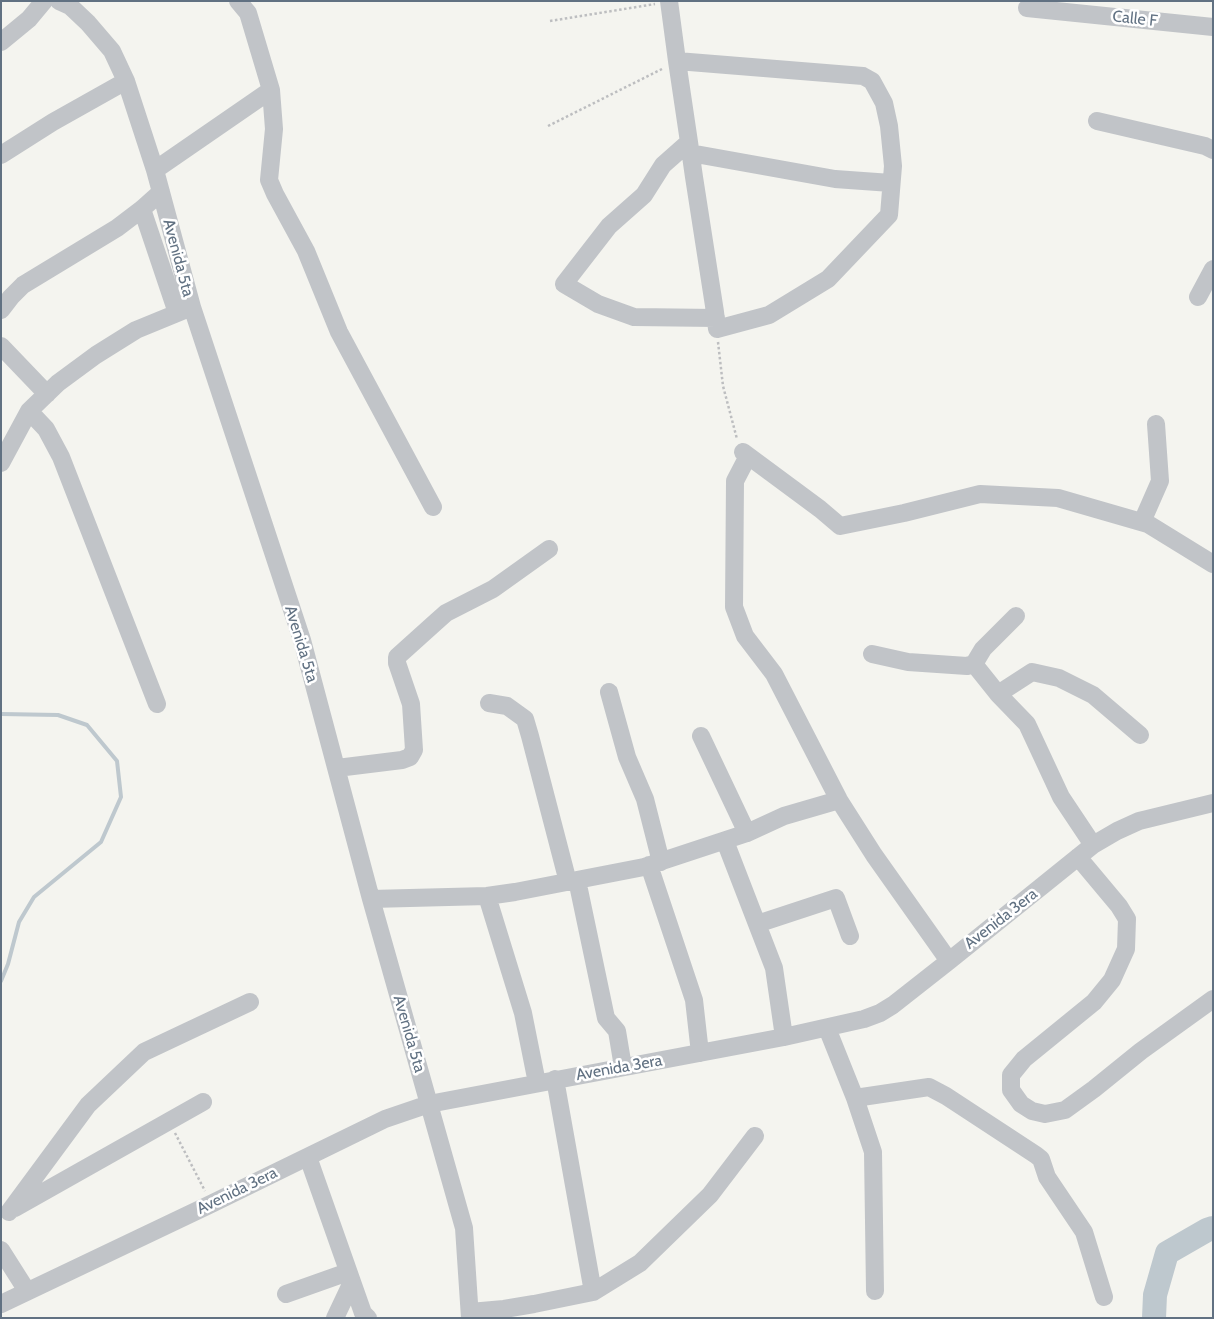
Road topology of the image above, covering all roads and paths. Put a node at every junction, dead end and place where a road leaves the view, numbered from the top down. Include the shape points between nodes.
1 (44, 1) edge
2 (58, 1) edge
3 (238, 1) edge
4 (669, 1) edge
5 (1027, 8) dead end
6 (550, 21) dead end
7 (1213, 27) edge
8 (1, 42) edge
9 (678, 61) junction
10 (126, 81) junction
11 (271, 90) junction
12 (1097, 121) dead end
13 (548, 126) dead end
14 (690, 147) junction
15 (1213, 150) edge
16 (1, 155) edge
17 (155, 170) junction
18 (892, 184) junction
19 (161, 192) junction
20 (142, 209) junction
21 (1213, 269) edge
22 (1198, 297) dead end
23 (1, 310) edge
24 (184, 310) junction
25 (716, 324) junction
26 (1, 346) edge
27 (47, 394) junction
28 (29, 411) junction
29 (1156, 424) dead end
30 (745, 454) junction
31 (1, 463) edge
32 (433, 507) dead end
33 (1142, 522) junction
34 (549, 549) dead end
35 (1213, 564) edge
36 (1016, 616) dead end
37 (872, 654) dead end
38 (974, 664) junction
39 (609, 692) dead end
40 (998, 694) junction
41 (489, 703) dead end
42 (157, 704) dead end
43 (1140, 735) dead end
44 (701, 736) dead end
45 (337, 768) junction
46 (838, 800) junction
47 (1213, 804) edge
48 (747, 834) junction
49 (725, 841) junction
50 (1093, 845) junction
51 (1078, 857) junction
52 (655, 864) junction
53 (572, 881) junction
54 (487, 896) junction
55 (371, 899) junction
56 (757, 924) junction
57 (850, 936) dead end
58 (949, 961) junction
59 (1213, 999) edge
60 (250, 1002) dead end
61 (827, 1028) junction
62 (784, 1036) junction
63 (700, 1053) junction
64 (623, 1067) junction
65 (555, 1079) junction
66 (537, 1083) junction
67 (855, 1098) junction
68 (203, 1102) dead end
69 (429, 1104) junction
70 (169, 1121) junction
71 (755, 1136) dead end
72 (308, 1156) junction
73 (211, 1204) junction
74 (5, 1214) edge
75 (1, 1250) edge
76 (350, 1277) junction
77 (27, 1291) junction
78 (875, 1291) dead end
79 (593, 1292) junction
80 (286, 1294) dead end
81 (1104, 1297) dead end
82 (1, 1304) edge
83 (470, 1315) edge
84 (335, 1318) edge
85 (368, 1318) edge

1 - 8 street via 29,19
2 - 10 street, Avenida 5ta via 70,6 112,51
3 - 11 street via 248,13
4 - 6 path
4 - 9 street
5 - 7 street, Calle F
9 - 13 path
9 - 14 street
9 - 18 street via 863,76 872,81 884,103 889,126
10 - 16 street
10 - 17 street, Avenida 5ta
11 - 17 street
11 - 32 street via 274,129 269,180 306,251 339,332
12 - 15 street
14 - 18 street via 835,179
14 - 25 street
14 - 25 street via 663,165 644,195 610,226 564,284 598,304 634,317
17 - 19 street, Avenida 5ta
18 - 25 street via 889,216 828,279 769,315
19 - 20 street
19 - 24 street, Avenida 5ta
20 - 23 street via 117,228 23,285
20 - 24 street
21 - 22 street
24 - 27 street via 136,330 96,355
24 - 45 street, Avenida 5ta via 302,640
25 - 30 path via 723,386 737,439
26 - 27 street
27 - 28 street
28 - 31 street
28 - 42 street via 46,429 61,457
29 - 33 street via 1160,481
30 - 33 street via 840,526 980,494 1058,498
30 - 46 street via 735,481 734,607 746,636 774,674
33 - 35 street
34 - 45 street via 493,589 446,613 397,657 411,704 414,750 410,757
36 - 38 street via 983,649
37 - 38 street via 908,662
38 - 40 street
39 - 52 street via 627,757 647,807
40 - 43 street via 1032,672 1059,678 1092,694
40 - 50 street via 1027,724 1061,797
41 - 53 street via 506,706 525,719
44 - 48 street
45 - 55 street, Avenida 5ta
46 - 48 street via 784,816
46 - 58 street
47 - 50 street, Avenida 3era via 1139,821
48 - 49 street
49 - 52 street
49 - 56 street
50 - 51 street, Avenida 3era
51 - 58 street, Avenida 3era
51 - 59 street via 1127,919 1126,949 1112,980 1094,1002 1024,1059 1011,1075 1010,1090 1021,1104 1046,1114 1065,1110
52 - 53 street
52 - 63 street via 694,1000
53 - 54 street
53 - 64 street via 606,1018 617,1030
54 - 55 street
54 - 66 street via 523,1013
55 - 69 street, Avenida 5ta
56 - 57 street via 836,898
56 - 62 street via 774,968
58 - 61 street, Avenida 3era via 880,1013
60 - 74 street via 144,1052 88,1105
61 - 62 street, Avenida 3era
61 - 67 street
62 - 63 street, Avenida 3era
63 - 64 street, Avenida 3era
64 - 65 street, Avenida 3era
65 - 66 street, Avenida 3era
65 - 79 street
66 - 69 street, Avenida 3era
67 - 78 street via 873,1152
67 - 81 street via 929,1087 1036,1155 1084,1232
68 - 70 street
69 - 72 street, Avenida 3era via 385,1119
69 - 83 street, Avenida 5ta via 464,1228
70 - 73 path
70 - 74 street
71 - 79 street via 710,1195 654,1250 640,1263
72 - 73 street, Avenida 3era
72 - 76 street
73 - 77 street, Avenida 3era
75 - 77 street
76 - 80 street
76 - 84 street
76 - 85 street via 363,1313
77 - 82 street, Avenida 3era
79 - 83 street

